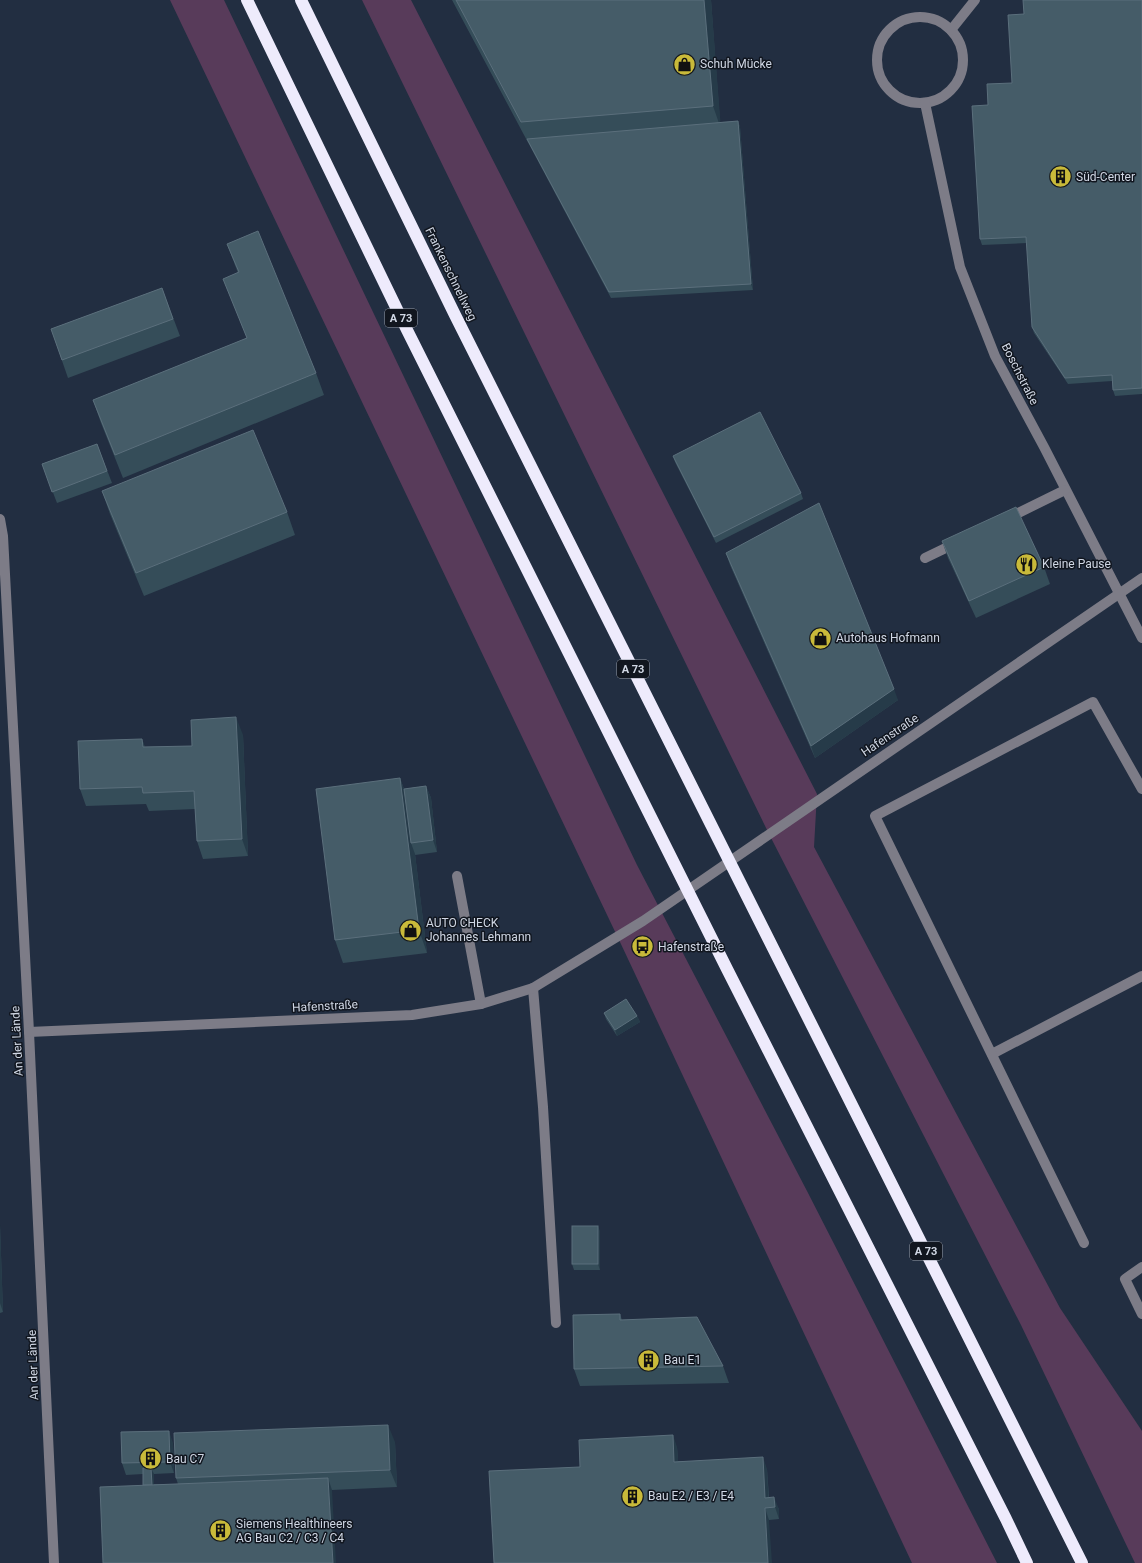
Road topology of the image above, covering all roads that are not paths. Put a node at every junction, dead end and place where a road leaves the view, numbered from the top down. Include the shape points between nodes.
1 (247, 0) edge
2 (302, 0) edge
3 (975, 0) edge
4 (951, 30) junction
5 (926, 103) junction
6 (1065, 490) junction
7 (0, 519) edge
8 (1000, 522) edge
9 (966, 538) edge
10 (925, 558) dead end
11 (1142, 578) edge
12 (1119, 595) junction
13 (1142, 638) edge
14 (1142, 789) edge
15 (457, 876) dead end
16 (1142, 976) edge
17 (533, 988) junction
18 (481, 1004) junction
19 (29, 1032) junction
20 (992, 1054) junction
21 (1084, 1243) dead end
22 (1142, 1267) edge
23 (1142, 1314) edge
24 (556, 1323) dead end
25 (54, 1563) edge
26 (1027, 1563) edge
27 (1082, 1563) edge

1 - 26 highway, A 73 via 407,330
2 - 27 highway, Frankenschnellweg / A 73 via 455,315
3 - 4 street
4 - 5 street via 959,41 963,54 963,68 950,92 939,100
4 - 5 street via 936,20 911,17 897,22 878,46 878,75 886,89 898,98 912,103
5 - 6 street, Boschstraße via 960,267 995,356
6 - 8 street
6 - 12 street, Boschstraße
7 - 19 street, An der Lände
9 - 10 street
11 - 12 street, Hafenstraße
12 - 13 street, Boschstraße
12 - 17 street, Hafenstraße via 643,921
14 - 20 street via 1093,702 875,816
15 - 18 street
16 - 20 street
17 - 18 street, Hafenstraße
17 - 24 street
18 - 19 street, Hafenstraße via 412,1015
19 - 25 street, An der Lände
20 - 21 street
22 - 23 street via 1125,1279

